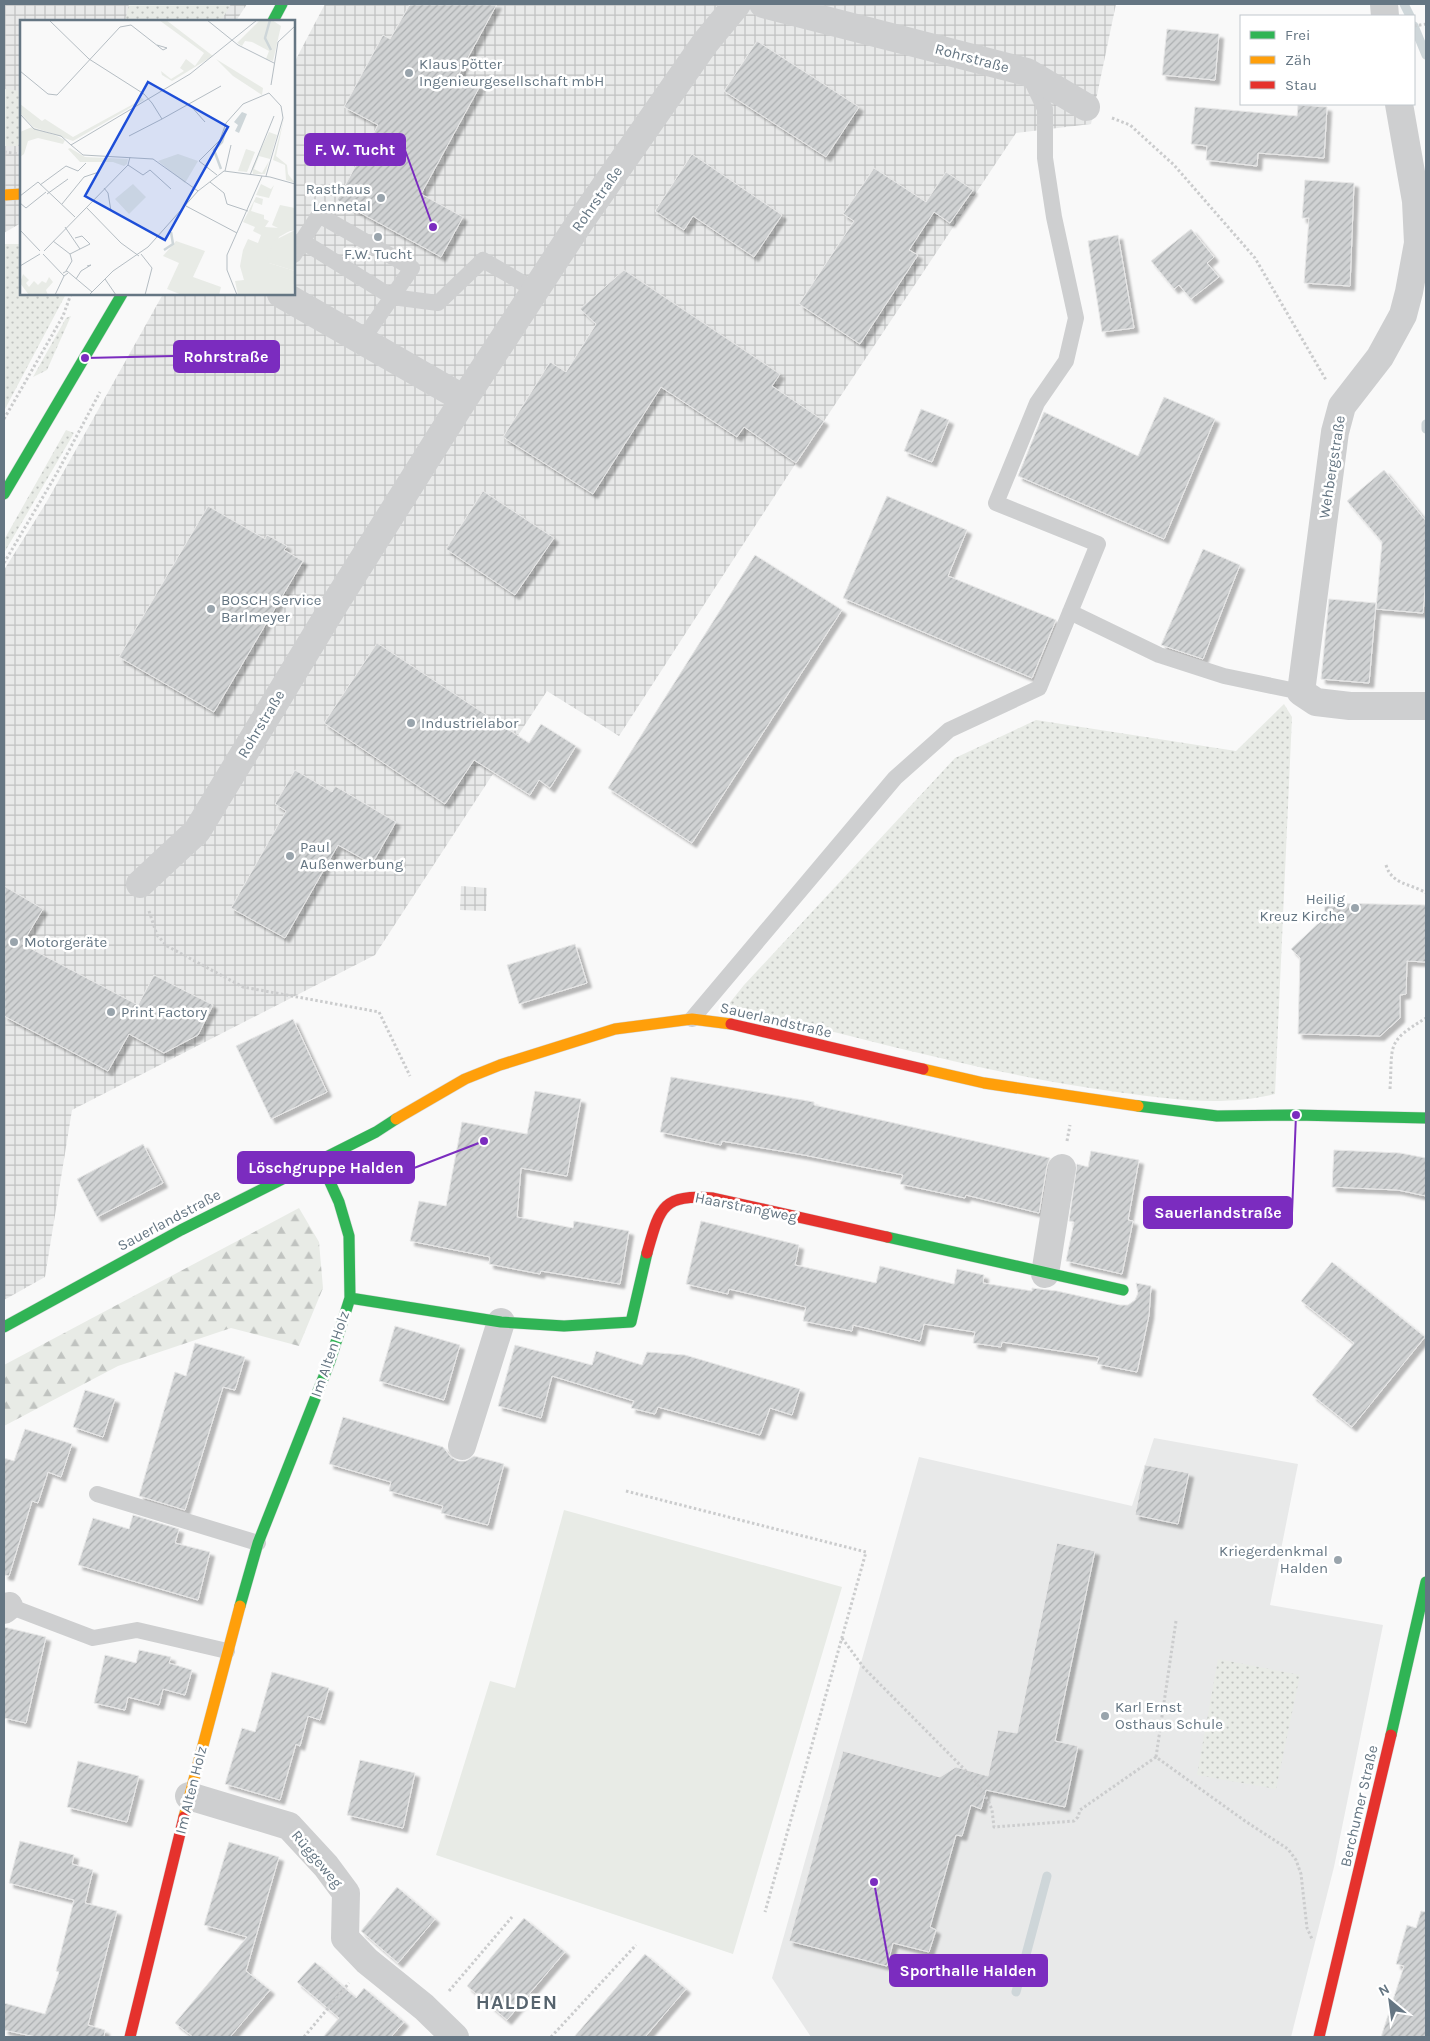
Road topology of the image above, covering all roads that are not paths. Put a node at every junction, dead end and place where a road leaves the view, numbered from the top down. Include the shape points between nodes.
1 (282, 4) edge
2 (737, 4) edge
3 (762, 4) edge
4 (274, 20) edge
5 (1027, 72) junction
6 (1399, 105) edge
7 (1086, 106) road end
8 (20, 194) edge
9 (4, 195) edge
10 (298, 248) edge
11 (535, 290) junction
12 (121, 295) edge
13 (283, 295) edge
14 (392, 297) junction
15 (362, 339) junction
16 (464, 399) junction
17 (4, 494) edge
18 (1070, 612) junction
19 (1301, 692) junction
20 (1426, 706) edge
21 (140, 884) road end
22 (692, 1020) junction
23 (1426, 1118) edge
24 (320, 1160) junction
25 (1062, 1168) road end
26 (1045, 1274) junction
27 (1123, 1290) dead end
28 (350, 1298) junction
29 (500, 1322) junction
30 (4, 1327) edge
31 (462, 1446) dead end
32 (97, 1494) dead end
33 (258, 1543) junction
34 (1426, 1582) edge
35 (6, 1608) edge
36 (227, 1651) junction
37 (190, 1796) junction
38 (452, 2034) edge
39 (130, 2037) edge
40 (1319, 2037) edge

1 - 4 main road
2 - 11 street, Rohrstraße via 705,43
3 - 5 street, Rohrstraße
5 - 7 street, Rohrstraße
5 - 18 lane via 1044,109 1045,158 1054,217 1076,318 1066,362 1037,403 996,503 1098,544
6 - 19 street, Wehbergstraße via 1418,243 1403,315 1380,357 1342,406 1335,432
8 - 9 main road
10 - 14 lane
10 - 14 lane via 319,215 412,268
11 - 14 lane via 483,260 438,304
11 - 16 street, Rohrstraße
12 - 17 main road
13 - 15 street
14 - 15 lane
15 - 16 street
16 - 21 street, Rohrstraße via 336,602 198,831
18 - 19 lane via 1159,655 1224,676
18 - 22 lane via 1039,688 949,730 895,778
19 - 20 street via 1316,702 1350,706
22 - 23 main road, Sauerlandstraße via 717,1021 984,1083 1074,1098 1216,1116
22 - 24 main road, Sauerlandstraße via 615,1029 556,1046 474,1076
24 - 28 main road, Im Alten Holz via 339,1202 349,1236
24 - 30 main road, Sauerlandstraße via 189,1225
25 - 26 street
26 - 27 main road, Haarstrangweg
26 - 29 main road, Haarstrangweg via 713,1198 686,1196 668,1204 655,1228 631,1322 564,1326
28 - 29 main road, Haarstrangweg
28 - 33 main road, Im Alten Holz via 330,1361
29 - 31 street
32 - 33 lane
33 - 36 main road, Im Alten Holz
34 - 40 main road, Berchumer Straße
35 - 36 lane via 94,1638 137,1630
36 - 37 main road, Im Alten Holz
37 - 38 street, Rüggeweg via 289,1826 346,1893 346,1938 367,1961
37 - 39 main road, Im Alten Holz

